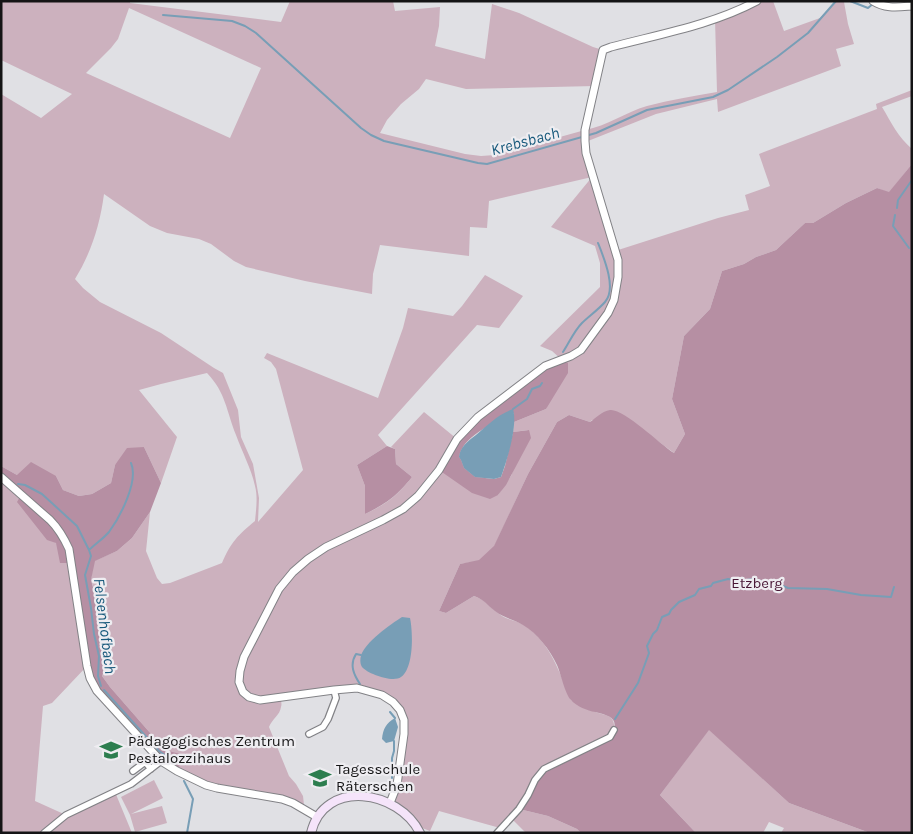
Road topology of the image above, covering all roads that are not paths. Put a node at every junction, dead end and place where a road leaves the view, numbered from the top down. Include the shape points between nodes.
1 (757, 1) edge
2 (874, 2) edge
3 (912, 6) edge
4 (1, 477) edge
5 (334, 690) junction
6 (614, 730) dead end
7 (309, 734) dead end
8 (161, 761) junction
9 (151, 768) junction
10 (133, 771) dead end
11 (390, 803) junction
12 (317, 817) junction
13 (44, 833) edge
14 (311, 833) edge
15 (420, 833) edge
16 (497, 833) edge

1 - 5 street via 715,19 604,50 584,141 618,260 614,300 608,314 581,350 545,366 478,416 457,440 439,470 403,509 308,559 280,589 244,657 239,682 243,692 260,700
2 - 3 street via 890,7
4 - 8 street via 50,520 65,540 92,683
5 - 7 street via 336,698 328,719 323,727
5 - 11 street via 357,688 370,691 382,695 400,710 404,734 397,785
6 - 16 street via 610,737 544,769 519,809
8 - 9 street
8 - 12 street via 206,785 282,799
9 - 10 street via 145,762
9 - 13 street via 132,784 66,815
11 - 12 main road via 366,796 348,797 328,806
11 - 15 main road via 406,814
12 - 14 main road

